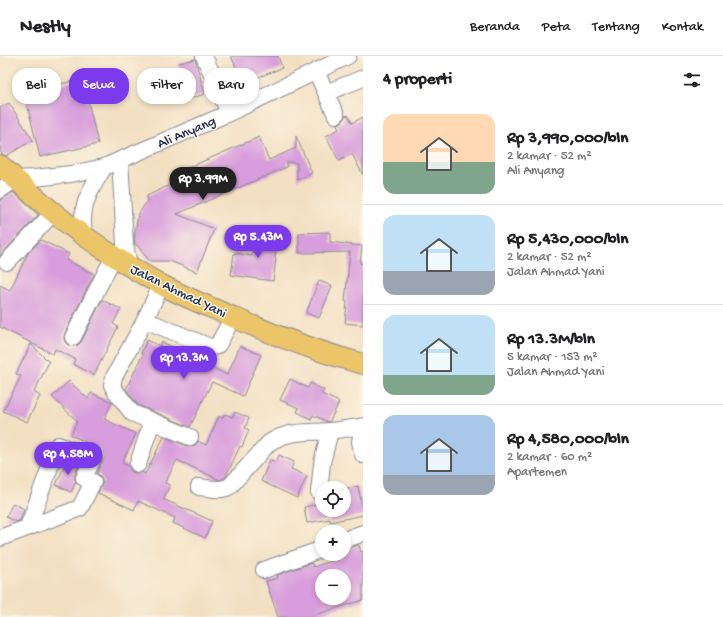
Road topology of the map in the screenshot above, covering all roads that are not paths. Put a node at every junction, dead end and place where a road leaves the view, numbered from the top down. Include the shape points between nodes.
1 (204, 56) edge
2 (348, 56) edge
3 (316, 71) junction
4 (363, 78) edge
5 (326, 93) junction
6 (229, 113) junction
7 (336, 115) dead end
8 (120, 160) junction
9 (104, 167) junction
10 (4, 174) edge
11 (54, 212) junction
12 (84, 236) junction
13 (121, 261) junction
14 (7, 262) dead end
15 (161, 285) junction
16 (234, 317) junction
17 (145, 320) junction
18 (73, 337) dead end
19 (363, 364) edge
20 (152, 421) junction
21 (363, 427) edge
22 (330, 431) junction
23 (190, 437) dead end
24 (363, 454) edge
25 (138, 464) dead end
26 (320, 481) edge
27 (199, 487) dead end
28 (28, 528) junction
29 (363, 533) edge
30 (351, 537) edge
31 (0, 538) edge
32 (315, 552) edge
33 (264, 570) dead end

1 - 6 street
2 - 3 street, Ali Anyang
3 - 5 street
3 - 6 street, Ali Anyang
4 - 5 street
5 - 7 street
6 - 8 street, Ali Anyang
8 - 9 street, Ali Anyang
8 - 13 street via 125,244
9 - 10 street, Ali Anyang via 54,176
9 - 12 street via 89,193 85,206
10 - 11 main road, Jalan Ahmad Yani
11 - 12 main road, Jalan Ahmad Yani
11 - 14 street
12 - 13 main road, Jalan Ahmad Yani
13 - 15 main road, Jalan Ahmad Yani
13 - 18 street
15 - 16 main road, Jalan Ahmad Yani
15 - 17 street
16 - 17 street via 219,344 214,347
16 - 19 main road, Jalan Ahmad Yani via 310,348
17 - 20 street via 112,385 132,413
20 - 23 street
20 - 25 street
21 - 22 street
21 - 24 street via 360,442
22 - 26 street
22 - 27 street via 299,432 276,438 230,486 218,490
28 - 28 street via 80,508 93,482 84,478 93,458 58,445
28 - 31 street
29 - 30 street
32 - 33 street

